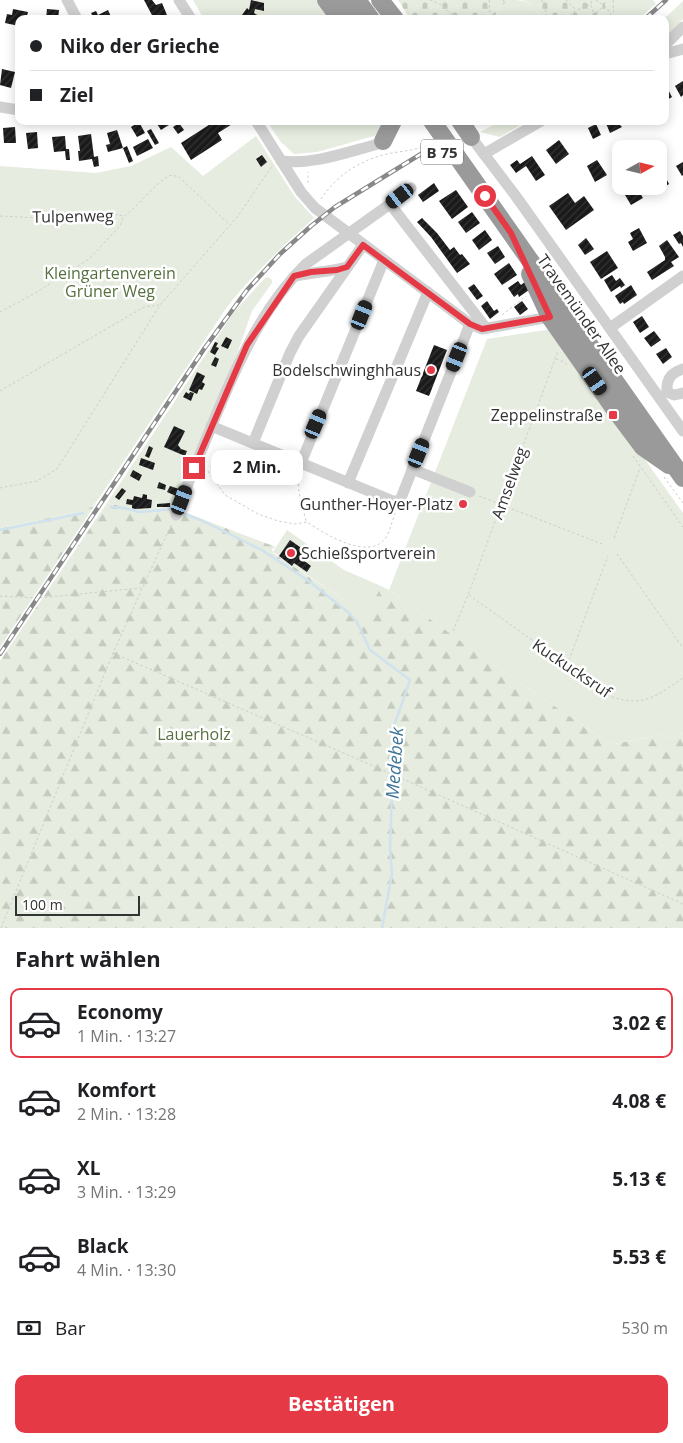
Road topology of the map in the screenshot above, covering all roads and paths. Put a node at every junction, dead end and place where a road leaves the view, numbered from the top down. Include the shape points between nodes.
1 (67, 0) edge
2 (179, 0) edge
3 (326, 0) edge
4 (342, 0) edge
5 (357, 0) edge
6 (380, 0) edge
7 (430, 0) edge
8 (489, 0) edge
9 (503, 0) edge
10 (542, 0) edge
11 (566, 0) edge
12 (592, 0) edge
13 (596, 0) edge
14 (613, 0) edge
15 (504, 3) dead end
16 (591, 4) junction
17 (604, 5) junction
18 (577, 10) junction
19 (450, 13) joint
20 (75, 15) edge
21 (188, 15) edge
22 (337, 15) edge
23 (353, 15) edge
24 (368, 15) edge
25 (389, 15) edge
26 (392, 15) edge
27 (454, 15) edge
28 (490, 15) edge
29 (547, 15) edge
30 (571, 15) edge
31 (611, 15) edge
32 (614, 15) edge
33 (683, 27) edge
34 (669, 41) edge
35 (683, 49) edge
36 (669, 53) edge
37 (0, 107) edge
38 (15, 109) edge
39 (259, 125) edge
40 (392, 125) edge
41 (421, 125) edge
42 (435, 125) edge
43 (449, 125) edge
44 (463, 125) edge
45 (534, 125) edge
46 (471, 138) joint
47 (383, 141) joint
48 (425, 146) dead end
49 (484, 154) junction
50 (280, 159) junction
51 (309, 161) junction
52 (411, 188) dead end
53 (312, 204) junction
54 (390, 204) junction
55 (0, 216) edge
56 (124, 216) junction
57 (230, 225) junction
58 (509, 230) junction
59 (348, 234) junction
60 (363, 245) junction
61 (384, 260) junction
62 (347, 267) junction
63 (294, 276) junction
64 (683, 276) edge
65 (537, 288) junction
66 (428, 292) junction
67 (160, 305) junction
68 (0, 312) edge
69 (550, 317) junction
70 (470, 324) junction
71 (486, 328) junction
72 (610, 328) junction
73 (564, 335) junction
74 (683, 368) edge
75 (0, 391) edge
76 (683, 392) edge
77 (663, 394) junction
78 (211, 426) junction
79 (683, 431) edge
80 (253, 443) junction
81 (200, 453) junction
82 (301, 463) junction
83 (641, 467) dead end
84 (681, 468) edge
85 (412, 469) junction
86 (348, 483) junction
87 (0, 488) edge
88 (470, 492) joint
89 (398, 501) junction
90 (502, 505) junction
91 (176, 515) joint
92 (307, 522) junction
93 (614, 538) dead end
94 (602, 544) dead end
95 (616, 554) dead end
96 (608, 556) dead end
97 (142, 588) junction
98 (468, 595) junction
99 (0, 596) edge
100 (453, 631) dead end
101 (683, 648) edge
102 (113, 653) junction
103 (566, 666) junction
104 (683, 678) edge
105 (683, 904) edge
106 (1, 928) edge

1 - 20 street
2 - 21 street
3 - 22 highway
4 - 23 highway
5 - 24 highway
6 - 25 highway
6 - 26 highway
7 - 19 path
8 - 28 path
9 - 15 path
10 - 29 path
11 - 18 path
12 - 16 path
13 - 17 path
14 - 32 path
16 - 17 path via 593,12 598,12
16 - 18 path
17 - 31 path
18 - 30 path
19 - 27 path
33 - 34 street
35 - 36 street
37 - 38 street
39 - 50 street
40 - 47 highway
41 - 58 highway, B 75
42 - 58 highway, Travemünder Allee
43 - 84 highway, Travemünder Allee / B 75
44 - 46 highway
45 - 49 street
46 - 49 street, Travemünder Allee
47 - 51 street
48 - 53 path via 380,156 349,170
49 - 72 street, Travemünder Allee
50 - 51 street via 295,163
50 - 53 street
50 - 57 path
51 - 53 path
52 - 54 street
53 - 59 street
54 - 59 street
54 - 71 street
55 - 56 path, Tulpenweg via 59,219 112,214
56 - 57 path, Tulpenweg via 172,174
56 - 68 path via 120,226 89,259
57 - 67 path
58 - 65 highway
58 - 84 highway, Travemünder Allee / B 75
59 - 60 street
59 - 63 street
60 - 61 street
60 - 62 street
61 - 66 street
61 - 82 street
62 - 63 street
62 - 80 street via 299,336
63 - 78 street via 247,345
64 - 72 street
65 - 69 highway
65 - 71 path
66 - 70 street
66 - 86 street
67 - 75 path via 144,307
67 - 87 path via 57,469 37,481
69 - 71 street
69 - 73 highway
70 - 71 street
70 - 85 street
72 - 77 street, Travemünder Allee
73 - 84 highway via 643,447
73 - 90 path, Amselweg
74 - 77 street via 669,377
76 - 77 street
77 - 79 street, Travemünder Allee
78 - 80 street
78 - 81 street
80 - 82 street
81 - 91 street
81 - 92 path via 207,471 225,495 267,518 294,524
82 - 86 street
82 - 92 path via 297,481
83 - 93 path
85 - 88 street
85 - 89 street
86 - 89 street
88 - 90 path
89 - 92 path via 385,540 370,547 327,536
90 - 94 path
90 - 98 path, Amselweg
91 - 97 path
95 - 101 path
96 - 103 path
97 - 99 path via 38,598
97 - 102 path
98 - 100 path, Amselweg
98 - 103 path, Kuckucksruf
102 - 105 path
102 - 106 path
103 - 104 path, Kuckucksruf via 612,697 626,701 645,701

